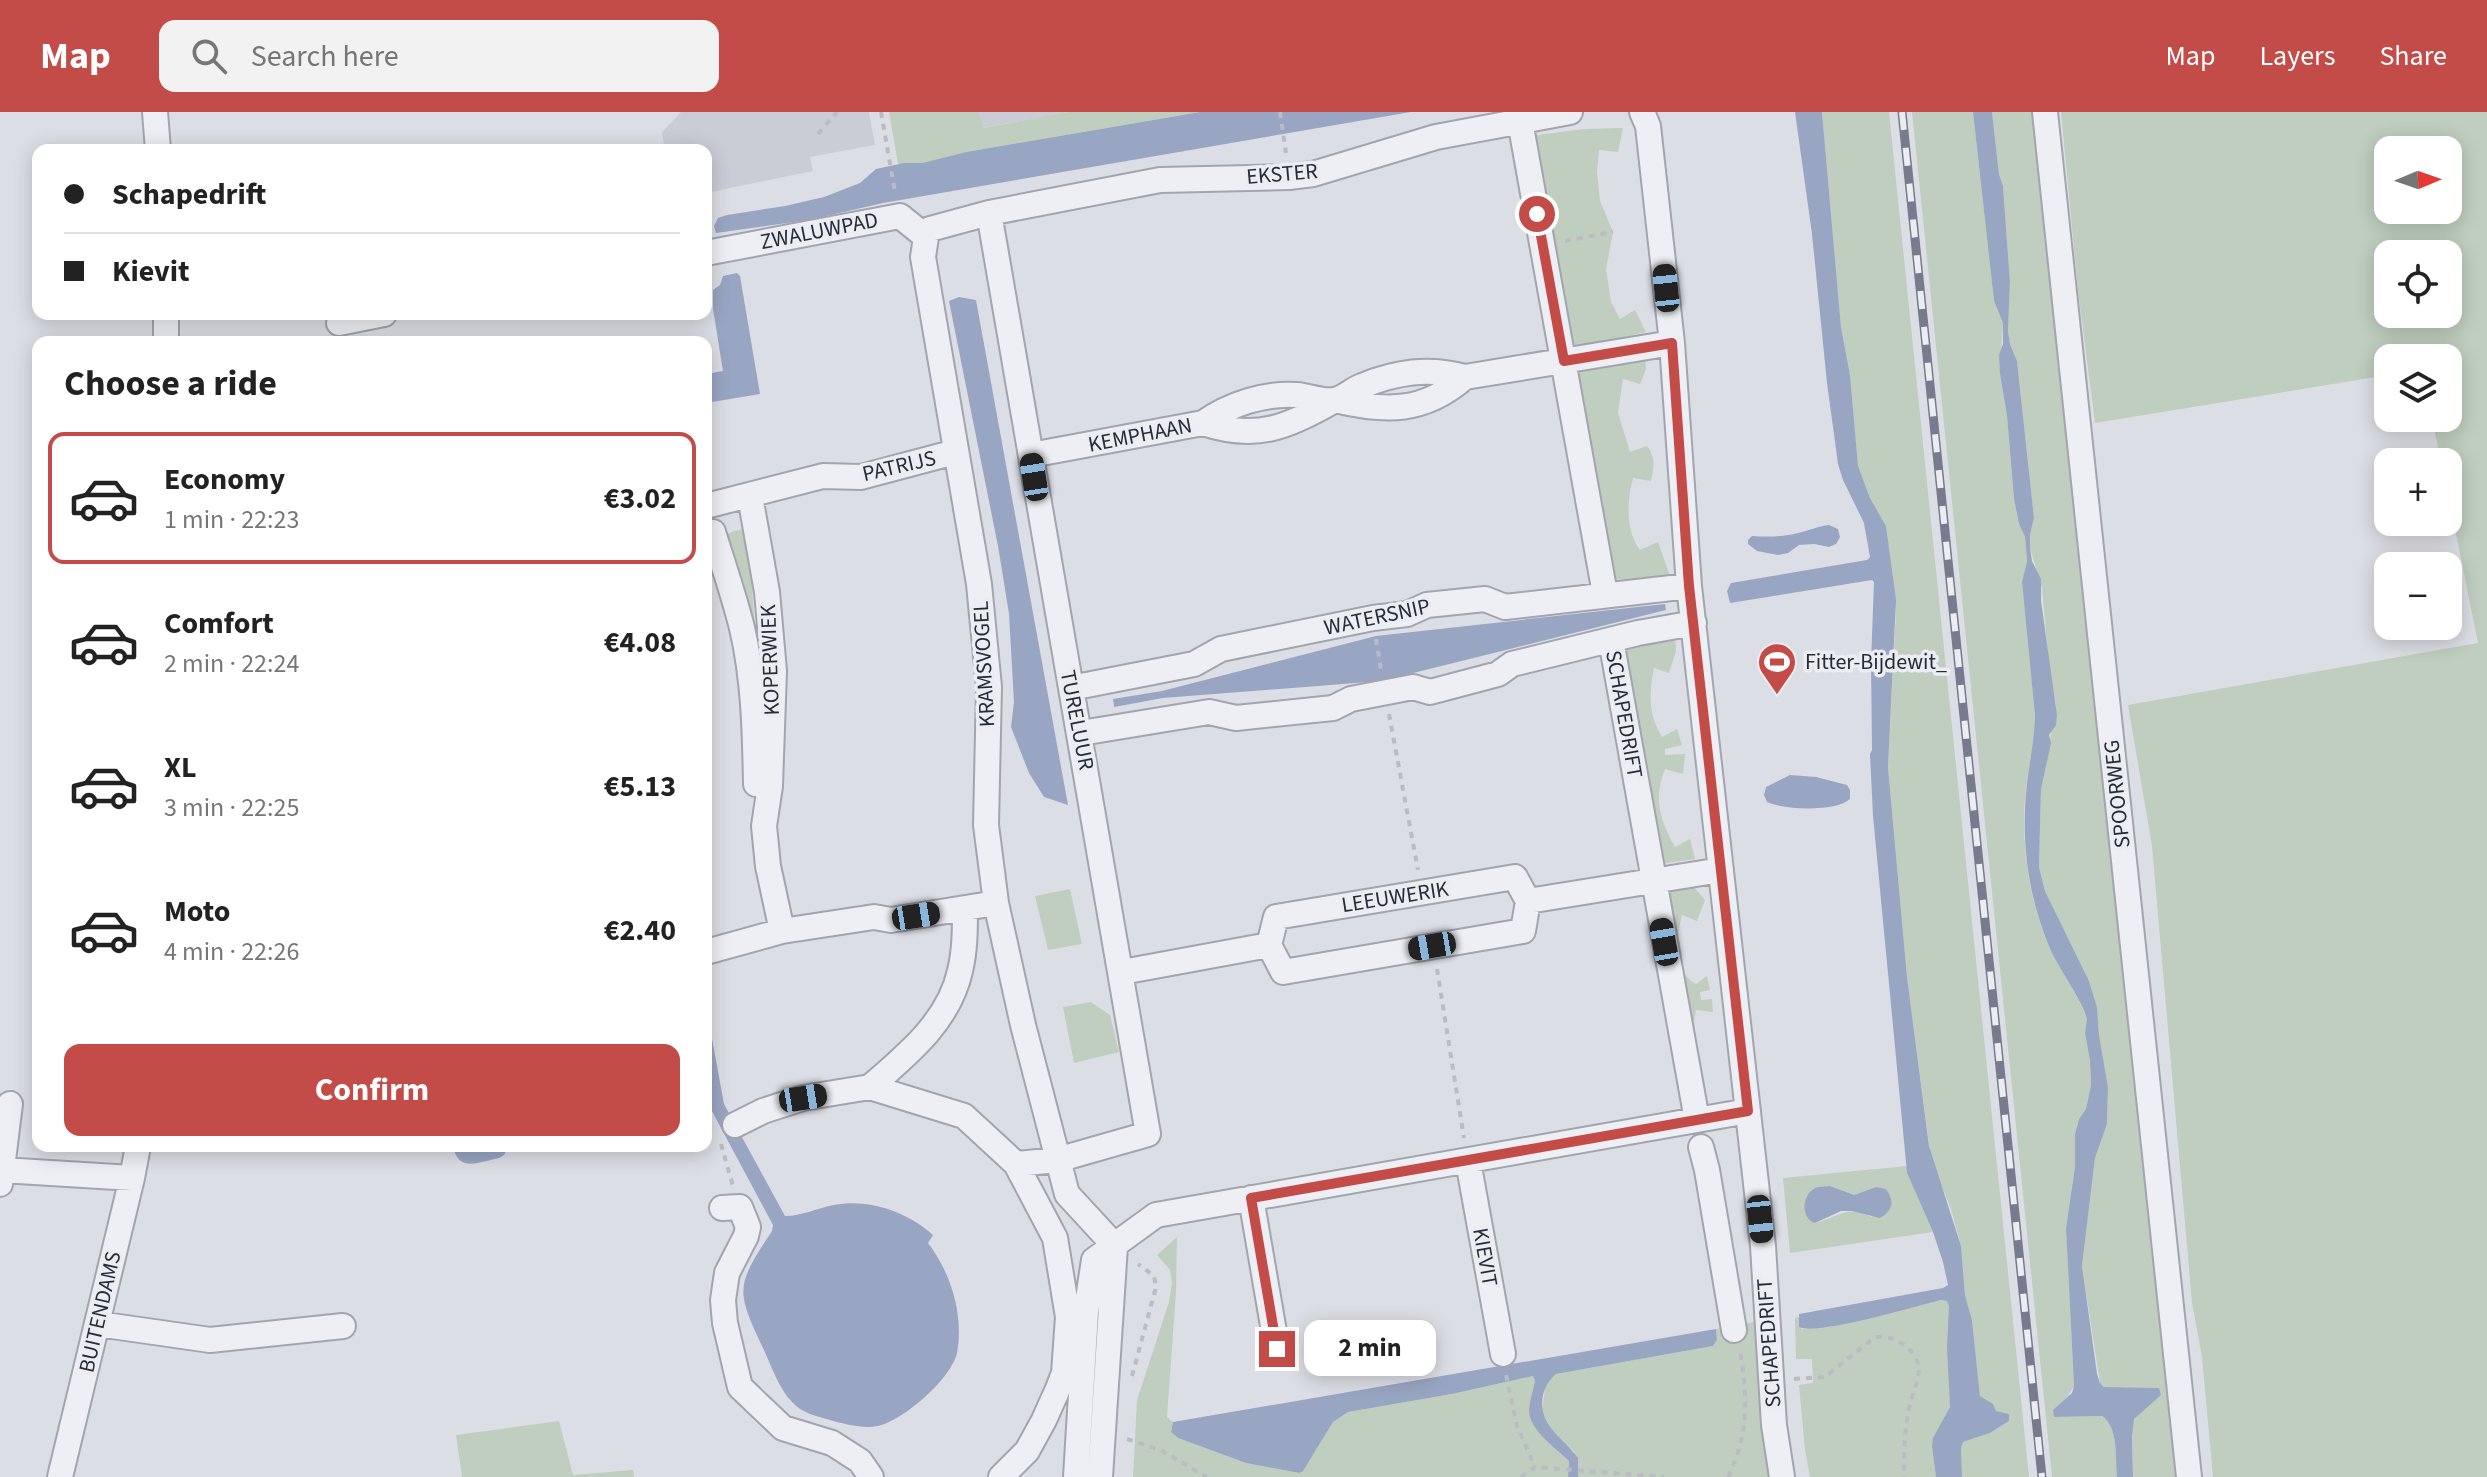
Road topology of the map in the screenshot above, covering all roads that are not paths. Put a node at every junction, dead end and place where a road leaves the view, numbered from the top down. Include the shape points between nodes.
1 (155, 112) edge
2 (1570, 112) edge
3 (1642, 112) edge
4 (2045, 112) edge
5 (1520, 121) junction
6 (158, 144) edge
7 (989, 213) junction
8 (926, 237) junction
9 (712, 252) edge
10 (354, 320) edge
11 (339, 323) dead end
12 (1672, 343) junction
13 (1564, 361) junction
14 (1465, 377) junction
15 (1335, 400) junction
16 (1203, 423) junction
17 (955, 452) junction
18 (1031, 455) junction
19 (750, 496) junction
20 (712, 505) edge
21 (712, 531) edge
22 (712, 538) edge
23 (1689, 586) junction
24 (1605, 594) junction
25 (1694, 623) junction
26 (1611, 640) junction
27 (1071, 688) junction
28 (1081, 733) junction
29 (764, 826) junction
30 (1721, 870) junction
31 (1653, 882) junction
32 (1528, 901) junction
33 (996, 903) junction
34 (965, 909) junction
35 (782, 931) junction
36 (712, 934) edge
37 (754, 940) junction
38 (1269, 945) junction
39 (712, 950) edge
40 (1122, 972) junction
41 (870, 1087) junction
42 (10, 1104) dead end
43 (1748, 1111) junction
44 (1697, 1120) junction
45 (727, 1130) road end
46 (1701, 1147) dead end
47 (137, 1152) edge
48 (1057, 1160) junction
49 (1468, 1161) junction
50 (1016, 1164) junction
51 (1, 1177) edge
52 (132, 1178) junction
53 (1251, 1198) junction
54 (731, 1207) road end
55 (1115, 1246) junction
56 (1763, 1246) junction
57 (1721, 1250) junction
58 (98, 1324) junction
59 (343, 1326) dead end
60 (1734, 1330) road end
61 (1277, 1349) dead end
62 (1503, 1354) dead end
63 (60, 1477) edge
64 (871, 1477) edge
65 (1001, 1477) edge
66 (1076, 1477) edge
67 (1100, 1477) edge
68 (1782, 1477) edge
69 (2189, 1477) edge

1 - 6 street
2 - 5 street, EKSTER
3 - 12 street, SCHAPEDRIFT via 1648,126
4 - 69 street, SPOORWEG
5 - 7 street, EKSTER via 1436,137 1313,174 1160,180
5 - 13 street
7 - 8 street via 930,229
7 - 18 street, TURELUUR
8 - 9 street, ZWALUWPAD via 900,216
8 - 17 street, KRAMSVOGEL via 923,257
10 - 11 street
12 - 13 street, KEMPHAAN
12 - 23 street, SCHAPEDRIFT
13 - 14 street, KEMPHAAN
13 - 24 street
14 - 15 street, KEMPHAAN via 1410,371
14 - 15 street, KEMPHAAN via 1416,405 1390,409
15 - 16 street, KEMPHAAN via 1301,395 1261,398
15 - 16 street, KEMPHAAN via 1274,429 1245,432
16 - 18 street, KEMPHAAN
17 - 19 street, PATRIJS via 861,477 823,476
17 - 33 street, KRAMSVOGEL via 979,584 989,687 986,825
18 - 27 street, TURELUUR
19 - 20 street, PATRIJS
19 - 21 street, PATRIJS
19 - 29 street, KOPERWIEK via 774,671
22 - 29 street, KOPERWIEK via 745,646
23 - 24 street, WATERSNIP
23 - 25 street, SCHAPEDRIFT
24 - 27 street, WATERSNIP via 1505,607 1485,599 1427,605 1407,614 1221,649 1194,664
25 - 26 street
25 - 30 street, SCHAPEDRIFT
26 - 28 street via 1512,664 1498,674 1430,692 1413,687 1351,699 1333,708 1236,718 1209,712
26 - 31 street, SCHAPEDRIFT
27 - 28 street, TURELUUR
28 - 40 street, TURELUUR
29 - 35 street, KOPERWIEK
30 - 31 street
30 - 43 street, SCHAPEDRIFT
31 - 32 street
31 - 44 street, SCHAPEDRIFT
32 - 38 street, LEEUWERIK via 1515,877 1276,917
32 - 38 street via 1523,931 1283,972
33 - 34 street
33 - 48 street, KRAMSVOGEL
34 - 35 street
34 - 41 street via 960,973 948,1004 913,1050
35 - 37 street
36 - 37 street
37 - 39 street
38 - 40 street
40 - 48 street, TURELUUR via 1148,1134
41 - 45 street via 803,1098
41 - 50 street via 964,1116
42 - 51 street
43 - 44 street
43 - 56 street, SCHAPEDRIFT
44 - 49 street
46 - 57 street, SCHAPEDRIFT
47 - 52 street, BUITENDAMS
48 - 50 street
48 - 55 street, KRAMSVOGEL via 1067,1194
49 - 53 street
49 - 62 street, KIEVIT
50 - 65 street via 1055,1238 1068,1317 1061,1382 1027,1451
51 - 52 street
52 - 58 street, BUITENDAMS
53 - 55 street via 1156,1215
53 - 61 street
54 - 64 street via 748,1227 727,1273 723,1300 740,1387 783,1428 832,1443 860,1461
55 - 66 street via 1094,1260
55 - 67 street
56 - 57 street
56 - 68 street, SCHAPEDRIFT
57 - 60 street, SCHAPEDRIFT
58 - 59 street via 210,1340
58 - 63 street, BUITENDAMS

